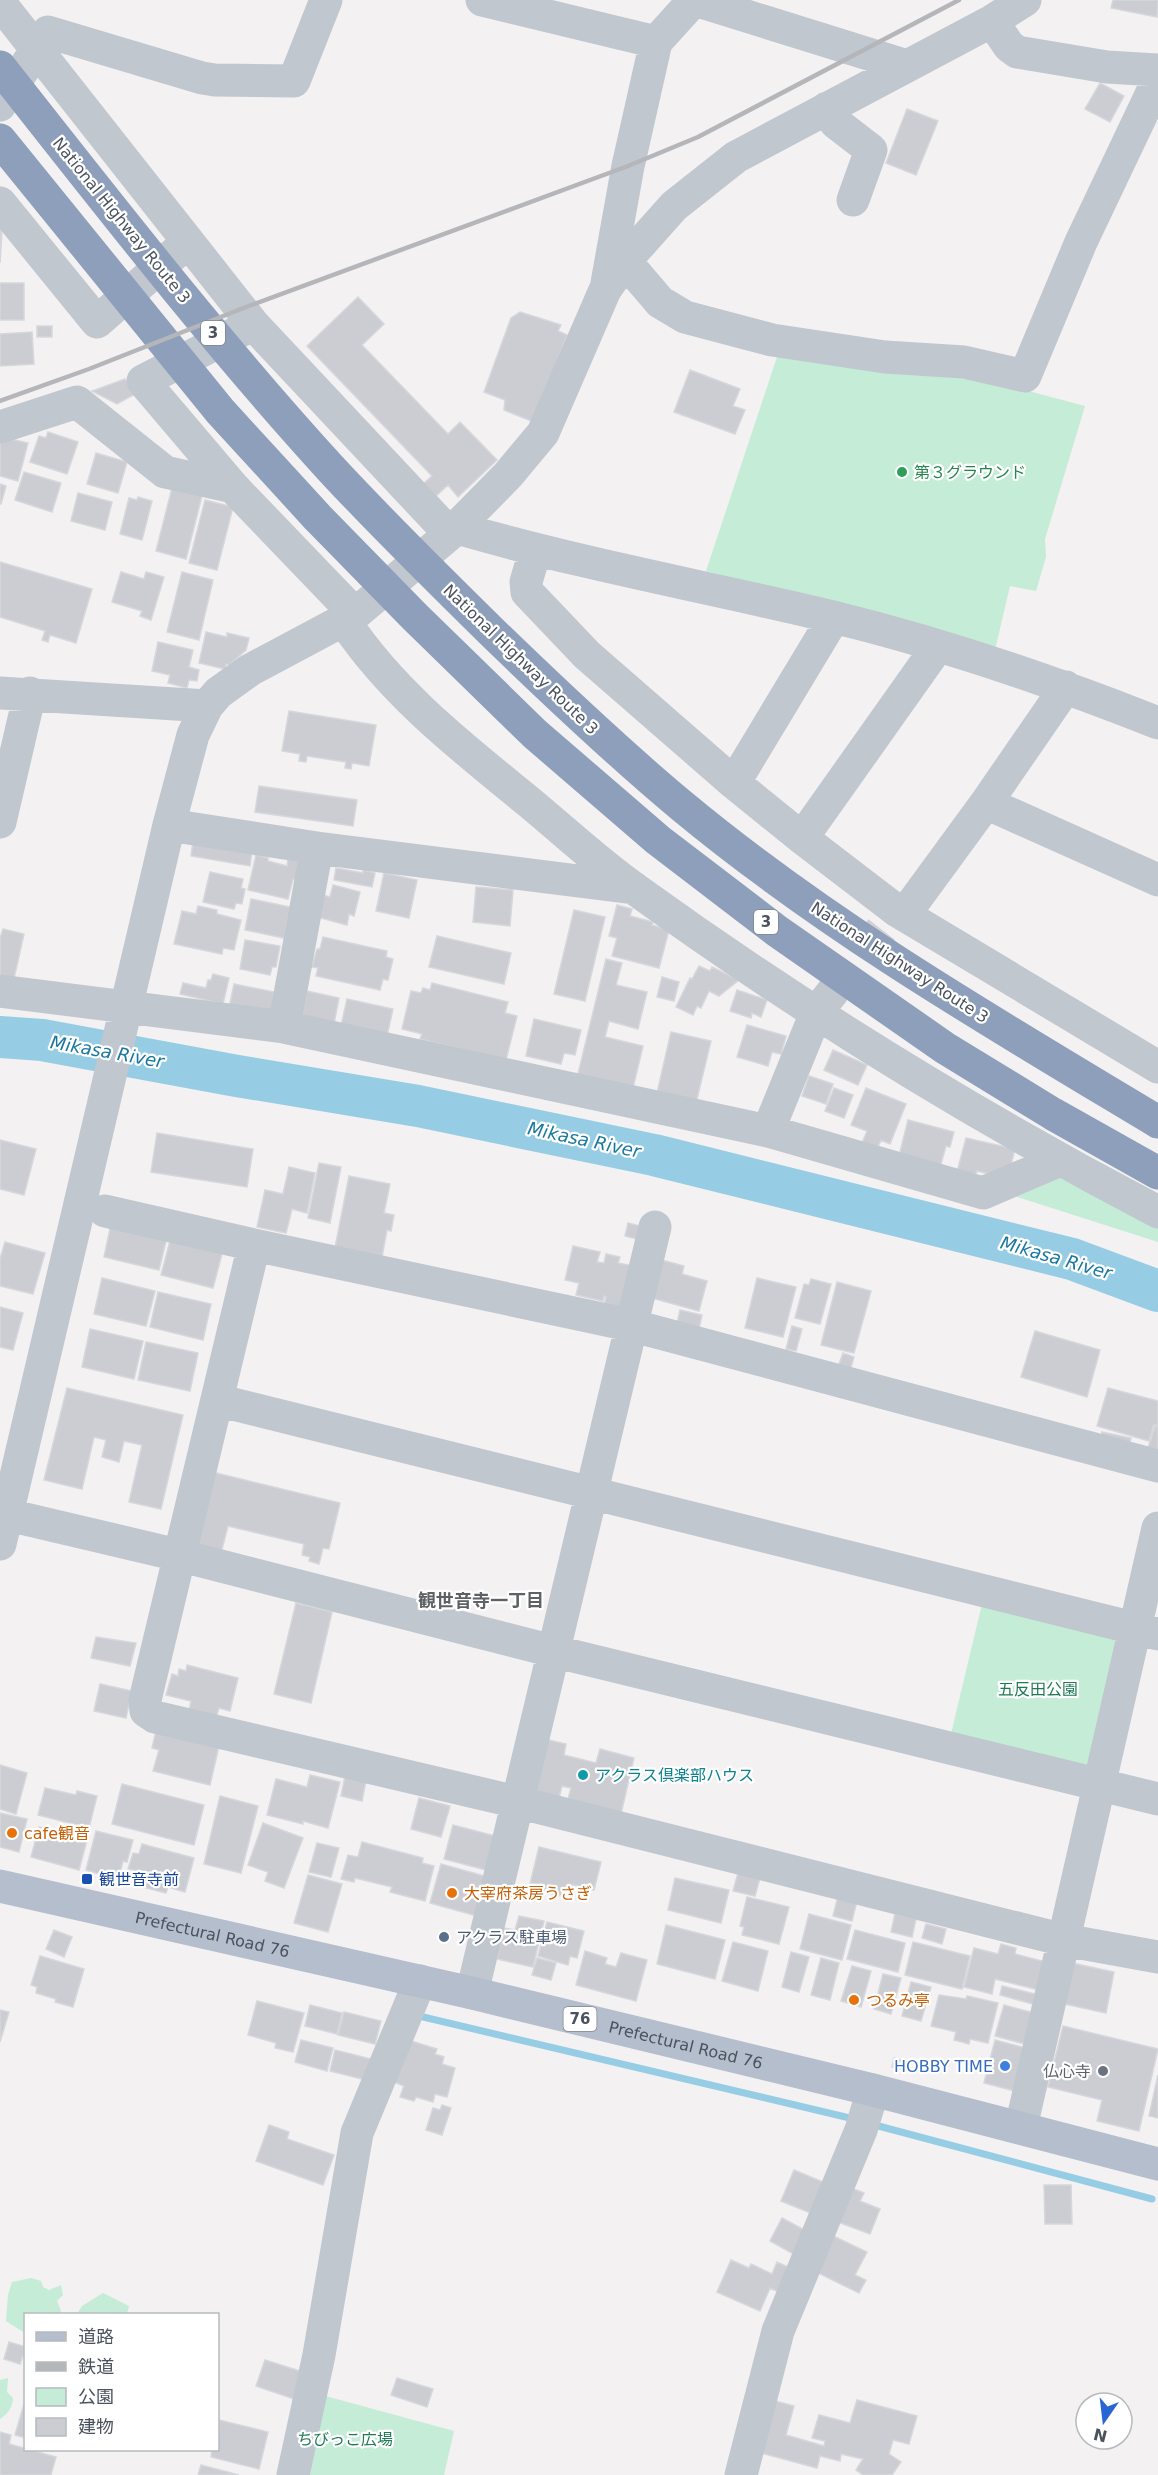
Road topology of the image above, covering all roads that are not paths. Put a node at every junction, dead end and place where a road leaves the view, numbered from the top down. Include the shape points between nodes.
1 (327, 0) edge
2 (482, 0) edge
3 (694, 0) edge
4 (1026, 0) edge
5 (0, 3) edge
6 (992, 21) junction
7 (656, 42) junction
8 (36, 50) junction
9 (907, 66) junction
10 (0, 67) edge
11 (1158, 70) edge
12 (1158, 80) edge
13 (0, 105) edge
14 (827, 108) junction
15 (0, 140) edge
16 (852, 200) dead end
17 (0, 203) edge
18 (188, 242) junction
19 (625, 261) junction
20 (605, 290) junction
21 (254, 324) junction
22 (0, 427) edge
23 (233, 487) junction
24 (454, 531) junction
25 (535, 551) junction
26 (834, 617) junction
27 (350, 618) junction
28 (938, 646) junction
29 (1066, 687) junction
30 (15, 693) edge
31 (207, 706) junction
32 (1158, 723) edge
33 (734, 783) junction
34 (986, 803) junction
35 (0, 822) edge
36 (169, 825) junction
37 (802, 838) junction
38 (317, 848) junction
39 (1158, 880) edge
40 (634, 888) junction
41 (896, 915) junction
42 (0, 991) edge
43 (823, 1004) junction
44 (127, 1009) junction
45 (284, 1027) junction
46 (1158, 1067) edge
47 (1158, 1122) edge
48 (768, 1131) junction
49 (1060, 1160) junction
50 (1158, 1173) edge
51 (105, 1211) dead end
52 (1158, 1212) edge
53 (655, 1227) dead end
54 (254, 1245) junction
55 (630, 1325) junction
56 (217, 1400) junction
57 (1158, 1466) edge
58 (591, 1494) junction
59 (2, 1524) edge
60 (1158, 1528) edge
61 (178, 1555) junction
62 (1147, 1631) edge
63 (553, 1651) junction
64 (1099, 1784) junction
65 (1158, 1799) edge
66 (517, 1802) junction
67 (0, 1886) edge
68 (1064, 1940) junction
69 (1158, 1957) edge
70 (420, 1981) junction
71 (472, 1993) junction
72 (866, 2112) junction
73 (1021, 2127) junction
74 (1158, 2164) edge
75 (293, 2475) edge
76 (741, 2475) edge

1 - 8 street via 294,81 202,78 48,32
2 - 7 street
3 - 7 street
3 - 9 street
4 - 6 street
5 - 8 street
6 - 9 street
6 - 11 street via 1017,52 1107,67
7 - 20 street
8 - 13 street
8 - 18 street
9 - 14 street
10 - 47 highway, National Highway Route 3 / 3 via 145,249 333,471 580,717 682,806 799,897 968,1008
12 - 19 street via 1081,242 1024,376 964,362 885,357 772,340 685,317 660,302
14 - 16 street via 836,123 871,150
14 - 19 street via 706,179 674,206
15 - 50 highway, 3 via 220,411 318,518 536,734 649,833 777,931 945,1048
17 - 18 street via 97,322
18 - 21 street
19 - 20 street
20 - 24 street via 543,433
21 - 23 street via 143,381
21 - 24 street
22 - 23 street via 77,402 165,472
23 - 27 street
24 - 25 street
24 - 27 street
25 - 26 street
25 - 33 street via 527,592 587,655
26 - 28 street
26 - 33 street
27 - 31 street via 250,669
27 - 40 street via 364,650 448,736
28 - 29 street
28 - 37 street
29 - 32 street
29 - 34 street
30 - 31 street
30 - 35 street
31 - 36 street via 193,735
33 - 37 street
34 - 39 street
34 - 41 street
36 - 38 street
36 - 44 street
37 - 41 street
38 - 40 street
38 - 45 street
40 - 43 street
41 - 46 street
42 - 44 street
43 - 48 street
43 - 49 street
44 - 45 street
44 - 59 street
45 - 48 street
48 - 49 street via 983,1193
49 - 52 street
51 - 54 street
53 - 55 street
54 - 55 street
54 - 56 street
55 - 57 street
55 - 58 street
56 - 58 street
56 - 61 street
58 - 62 street
58 - 63 street
59 - 61 street
60 - 62 street
61 - 63 street
61 - 66 street via 145,1700 146,1711 155,1717
62 - 64 street
63 - 64 street
63 - 66 street
64 - 65 street
64 - 68 street
66 - 68 street
66 - 71 street
67 - 70 main road, Prefectural Road 76 / 76
68 - 69 street
68 - 73 street
70 - 71 main road, Prefectural Road 76 / 76
70 - 75 street via 357,2133 319,2355
71 - 72 main road, Prefectural Road 76 / 76
72 - 73 main road, Prefectural Road 76 / 76
72 - 76 street via 778,2331
73 - 74 main road, Prefectural Road 76 / 76

